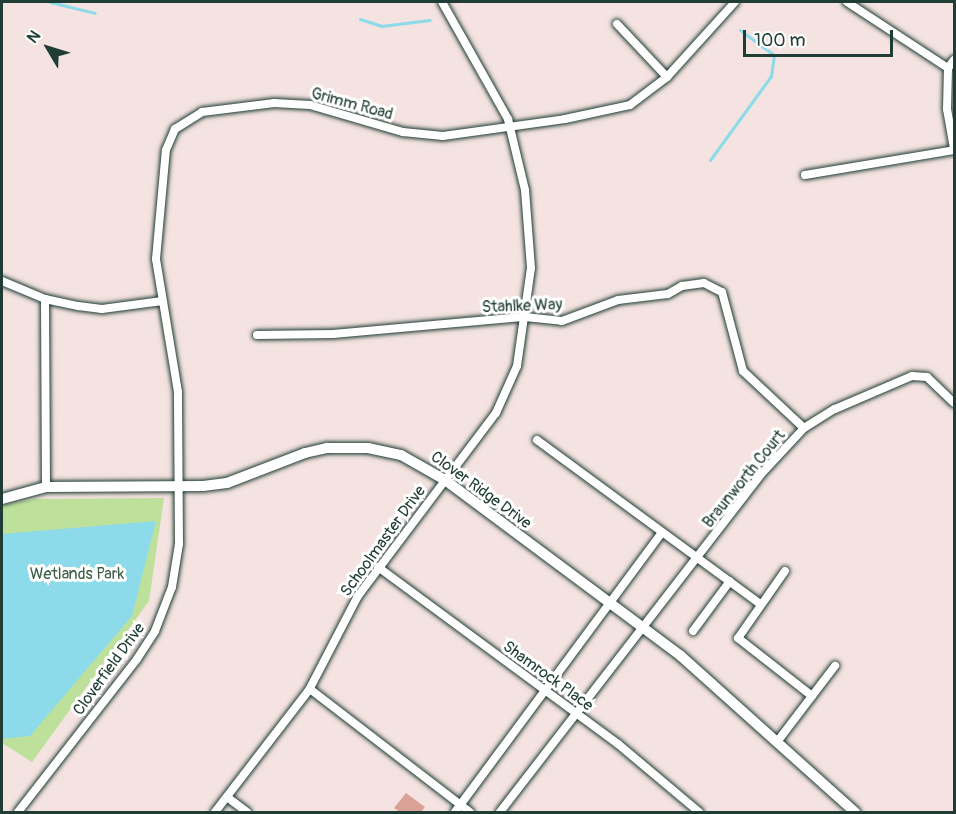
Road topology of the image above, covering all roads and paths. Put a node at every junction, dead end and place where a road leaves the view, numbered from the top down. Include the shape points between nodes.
1 (442, 2) edge
2 (735, 2) edge
3 (847, 2) edge
4 (617, 24) dead end
5 (954, 60) edge
6 (948, 69) junction
7 (668, 77) junction
8 (510, 128) junction
9 (954, 149) edge
10 (805, 175) dead end
11 (2, 281) edge
12 (45, 299) junction
13 (162, 301) junction
14 (525, 317) junction
15 (257, 335) dead end
16 (954, 403) edge
17 (804, 428) junction
18 (537, 440) dead end
19 (445, 480) junction
20 (46, 487) junction
21 (178, 487) junction
22 (2, 499) edge
23 (662, 532) junction
24 (699, 558) junction
25 (378, 567) junction
26 (785, 571) dead end
27 (730, 581) junction
28 (609, 603) junction
29 (760, 604) junction
30 (645, 629) junction
31 (693, 631) dead end
32 (835, 666) dead end
33 (310, 689) junction
34 (545, 691) junction
35 (812, 696) junction
36 (574, 713) junction
37 (777, 742) junction
38 (227, 797) junction
39 (461, 805) junction
40 (18, 813) edge
41 (215, 813) edge
42 (247, 813) edge
43 (455, 813) edge
44 (470, 813) edge
45 (500, 813) edge
46 (699, 813) edge
47 (855, 813) edge

1 - 8 street, Schoolmaster Drive via 484,73
2 - 7 street, Grimm Road
3 - 6 street
4 - 7 street
5 - 6 street
6 - 9 street via 947,109
7 - 8 street, Grimm Road via 630,105
8 - 13 street, Grimm Road via 425,135 343,112 292,103 248,105 191,116 175,129 166,150 156,259
8 - 14 street, Schoolmaster Drive via 525,190 531,240
9 - 10 street
11 - 12 street
12 - 13 street via 102,309
12 - 20 street
13 - 21 street, Grimm Road via 178,392
14 - 15 street, Stahlke Way via 333,334
14 - 17 street, Stahlke Way via 562,321 618,300 668,294 682,286 704,283 722,292 742,371
14 - 19 street, Schoolmaster Drive via 517,366 505,399
16 - 17 street, Braunworth Court via 927,377 912,376 835,409
17 - 24 street, Braunworth Court via 763,472
18 - 23 street
19 - 21 street, Clover Ridge Drive via 401,455 349,447 304,453 226,483
19 - 25 street, Schoolmaster Drive
19 - 28 street, Clover Ridge Drive
20 - 21 street, Clover Ridge Drive
20 - 22 street, Clover Ridge Drive
21 - 40 street, Cloverfield Drive via 177,566 155,631
23 - 24 street
23 - 28 street
24 - 27 street
24 - 30 street, Braunworth Court
25 - 33 street, Schoolmaster Drive via 358,596
25 - 34 street, Shamrock Place
26 - 29 street
27 - 29 street
27 - 31 street
28 - 30 street, Clover Ridge Drive
28 - 34 street
29 - 35 street via 738,638
30 - 36 street, Braunworth Court
30 - 37 street, Clover Ridge Drive
32 - 35 street
33 - 38 street, Schoolmaster Drive
33 - 39 street
34 - 36 street, Shamrock Place
34 - 39 street
35 - 37 street
36 - 45 street, Braunworth Court
36 - 46 street, Shamrock Place
37 - 47 street, Clover Ridge Drive
38 - 41 street, Schoolmaster Drive
38 - 42 street
39 - 43 street
39 - 44 street

